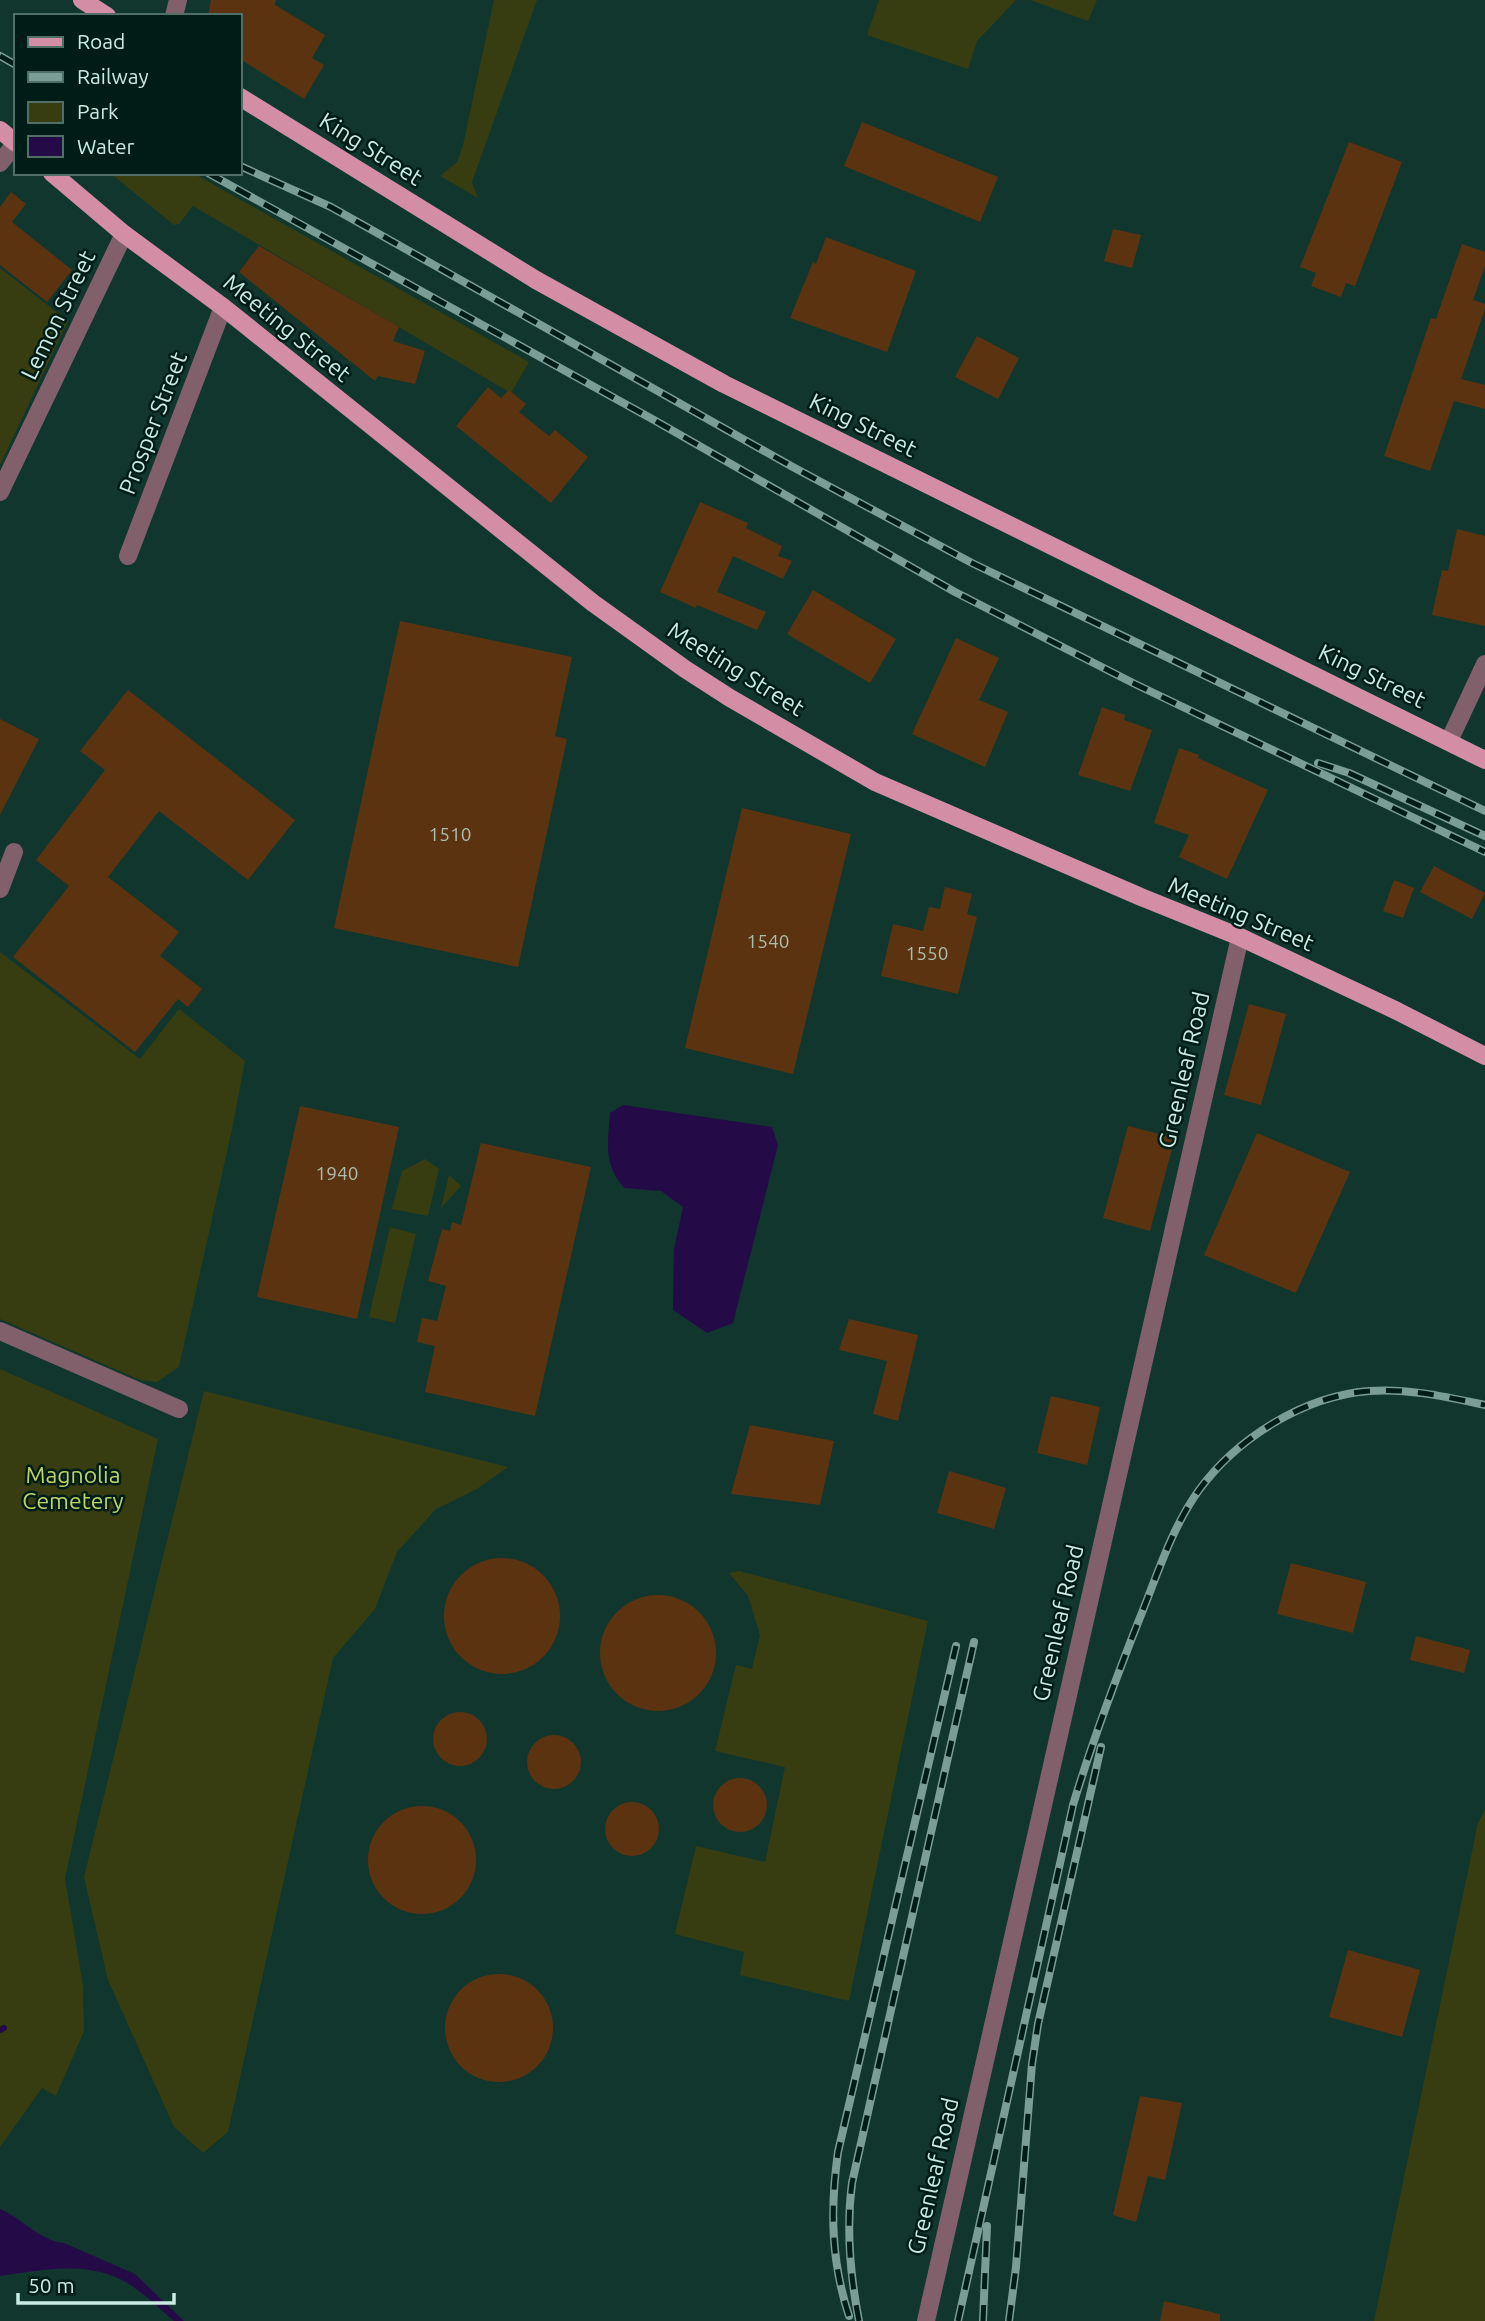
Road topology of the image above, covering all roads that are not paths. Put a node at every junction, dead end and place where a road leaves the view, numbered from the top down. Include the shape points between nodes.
1 (82, 0) edge
2 (104, 14) edge
3 (242, 98) edge
4 (0, 130) edge
5 (14, 141) edge
6 (14, 146) edge
7 (0, 163) edge
8 (54, 175) edge
9 (124, 234) junction
10 (223, 307) junction
11 (0, 492) edge
12 (128, 556) dead end
13 (1485, 664) edge
14 (1449, 741) junction
15 (1485, 760) edge
16 (7, 861) edge
17 (0, 889) edge
18 (1240, 937) junction
19 (1485, 1056) edge
20 (0, 1331) edge
21 (179, 1409) dead end
22 (926, 2321) edge

1 - 2 main road
3 - 14 main road, King Street via 536,280 724,384
4 - 5 main road
6 - 7 street
8 - 9 main road, Meeting Street
9 - 10 main road, Meeting Street
9 - 11 street, Lemon Street
10 - 12 street, Prosper Street
10 - 18 main road, Meeting Street via 593,603 730,698 875,782
13 - 14 street
14 - 15 main road, King Street
16 - 17 street
18 - 19 main road, Meeting Street
18 - 22 street, Greenleaf Road
20 - 21 street

